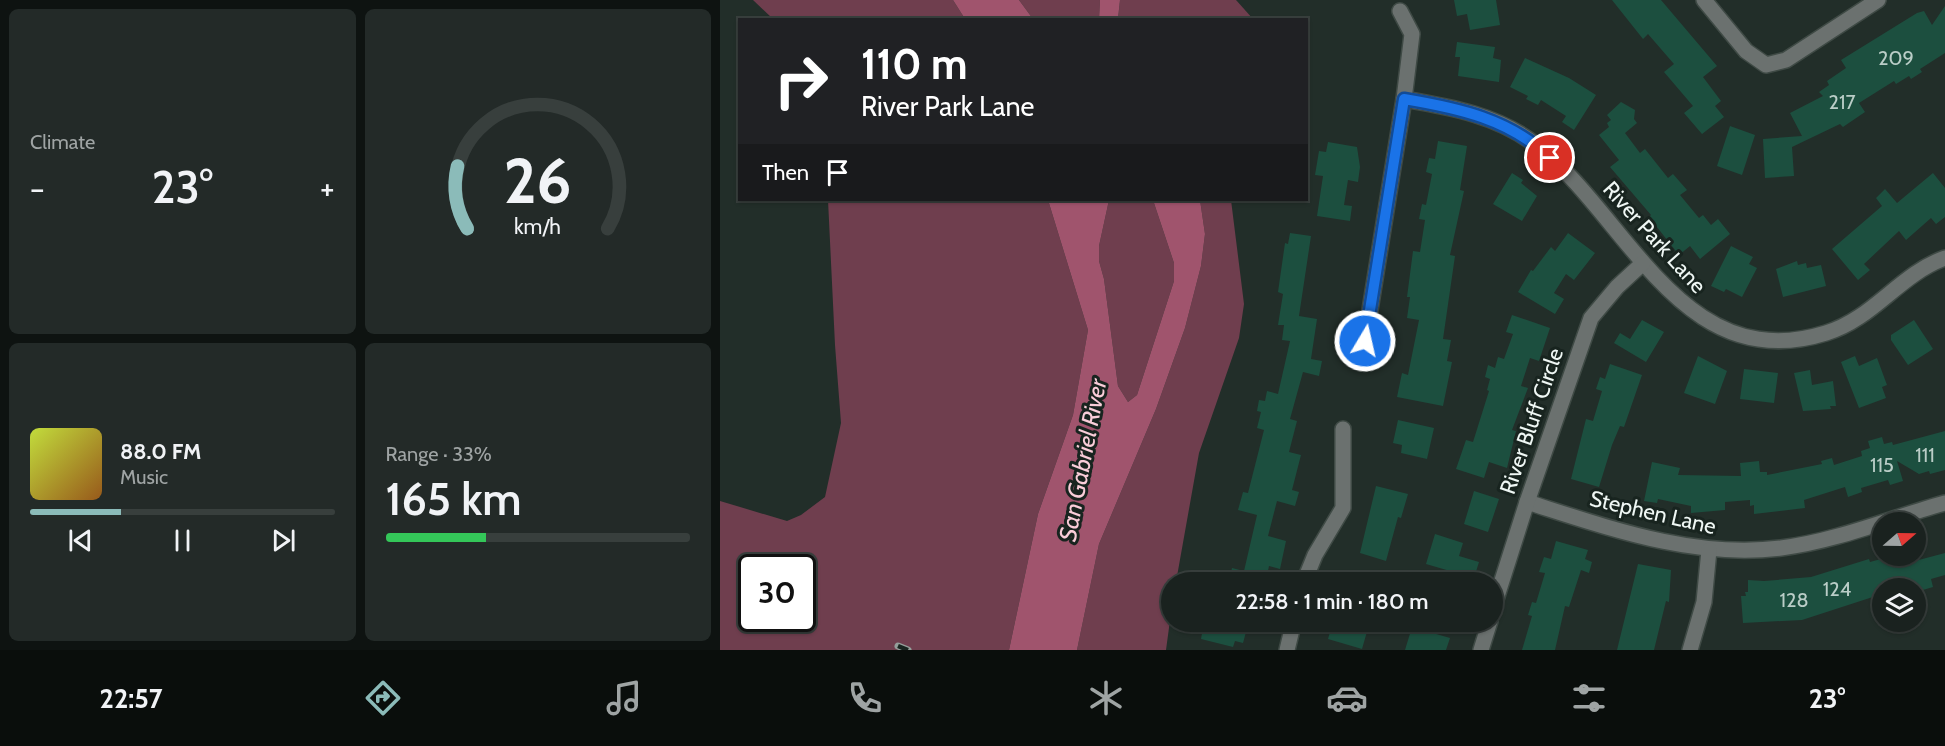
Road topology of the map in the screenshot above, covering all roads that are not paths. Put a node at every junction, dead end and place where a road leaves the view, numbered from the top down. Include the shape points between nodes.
1 (1704, 0) edge
2 (1878, 0) edge
3 (1400, 12) dead end
4 (1404, 99) junction
5 (1945, 258) edge
6 (1643, 263) junction
7 (1365, 341) dead end
8 (1343, 429) dead end
9 (1527, 502) junction
10 (1945, 503) edge
11 (1709, 550) junction
12 (1308, 572) edge
13 (1503, 577) edge
14 (1291, 632) edge
15 (1487, 632) edge
16 (1287, 650) edge
17 (1481, 650) edge
18 (1690, 650) edge

1 - 2 street via 1746,51 1766,65 1786,60
3 - 4 street via 1412,34
4 - 6 street, River Park Lane via 1471,112 1502,123 1536,145 1576,183
4 - 7 street
5 - 6 street, River Park Lane via 1916,272 1874,307 1829,332 1770,340 1731,332 1700,318
6 - 9 street, River Bluff Circle via 1591,318
8 - 12 street via 1343,508
9 - 11 street, Stephen Lane via 1614,531
9 - 13 street, River Bluff Circle
10 - 11 street, Stephen Lane via 1783,548
11 - 18 street via 1704,602
14 - 16 street
15 - 17 street

